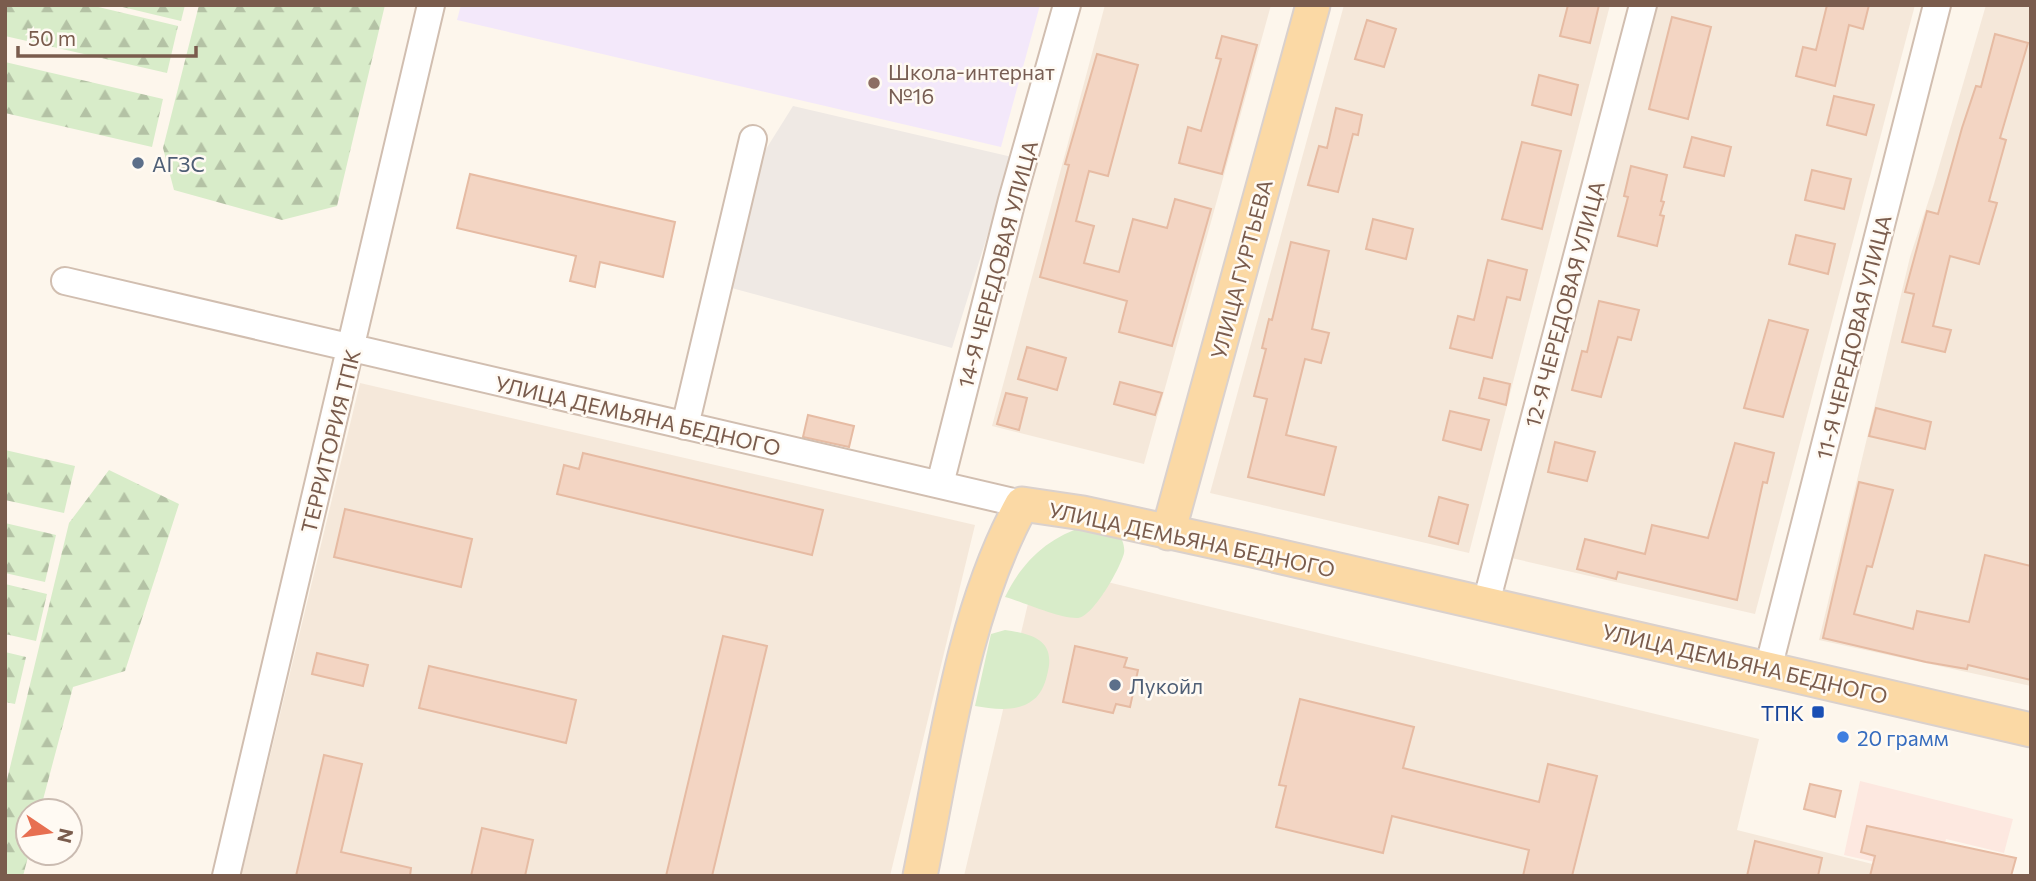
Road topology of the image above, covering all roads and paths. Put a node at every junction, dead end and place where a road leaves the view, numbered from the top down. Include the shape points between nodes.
1 (431, 5) edge
2 (1067, 5) edge
3 (1313, 5) edge
4 (1643, 5) edge
5 (1937, 5) edge
6 (753, 139) dead end
7 (65, 281) dead end
8 (352, 350) junction
9 (685, 426) junction
10 (940, 484) junction
11 (1022, 504) junction
12 (1168, 533) junction
13 (1486, 603) junction
14 (1768, 669) junction
15 (2031, 730) edge
16 (226, 876) edge
17 (920, 876) edge

1 - 8 street, ТЕРРИТОРИЯ ТПК
2 - 10 street, 14-Я ЧЕРЕДОВАЯ УЛИЦА
3 - 12 main road, УЛИЦА ГУРТЬЕВА
4 - 13 street, 12-Я ЧЕРЕДОВАЯ УЛИЦА
5 - 14 street, 11-Я ЧЕРЕДОВАЯ УЛИЦА
6 - 9 street
7 - 8 street, УЛИЦА ДЕМЬЯНА БЕДНОГО
8 - 9 street, УЛИЦА ДЕМЬЯНА БЕДНОГО
8 - 16 street, ТЕРРИТОРИЯ ТПК
9 - 10 street, УЛИЦА ДЕМЬЯНА БЕДНОГО
10 - 11 street, УЛИЦА ДЕМЬЯНА БЕДНОГО
11 - 12 main road, УЛИЦА ДЕМЬЯНА БЕДНОГО
11 - 17 main road via 1004,538 976,615
12 - 13 main road, УЛИЦА ДЕМЬЯНА БЕДНОГО
13 - 14 main road, УЛИЦА ДЕМЬЯНА БЕДНОГО
14 - 15 main road, УЛИЦА ДЕМЬЯНА БЕДНОГО

